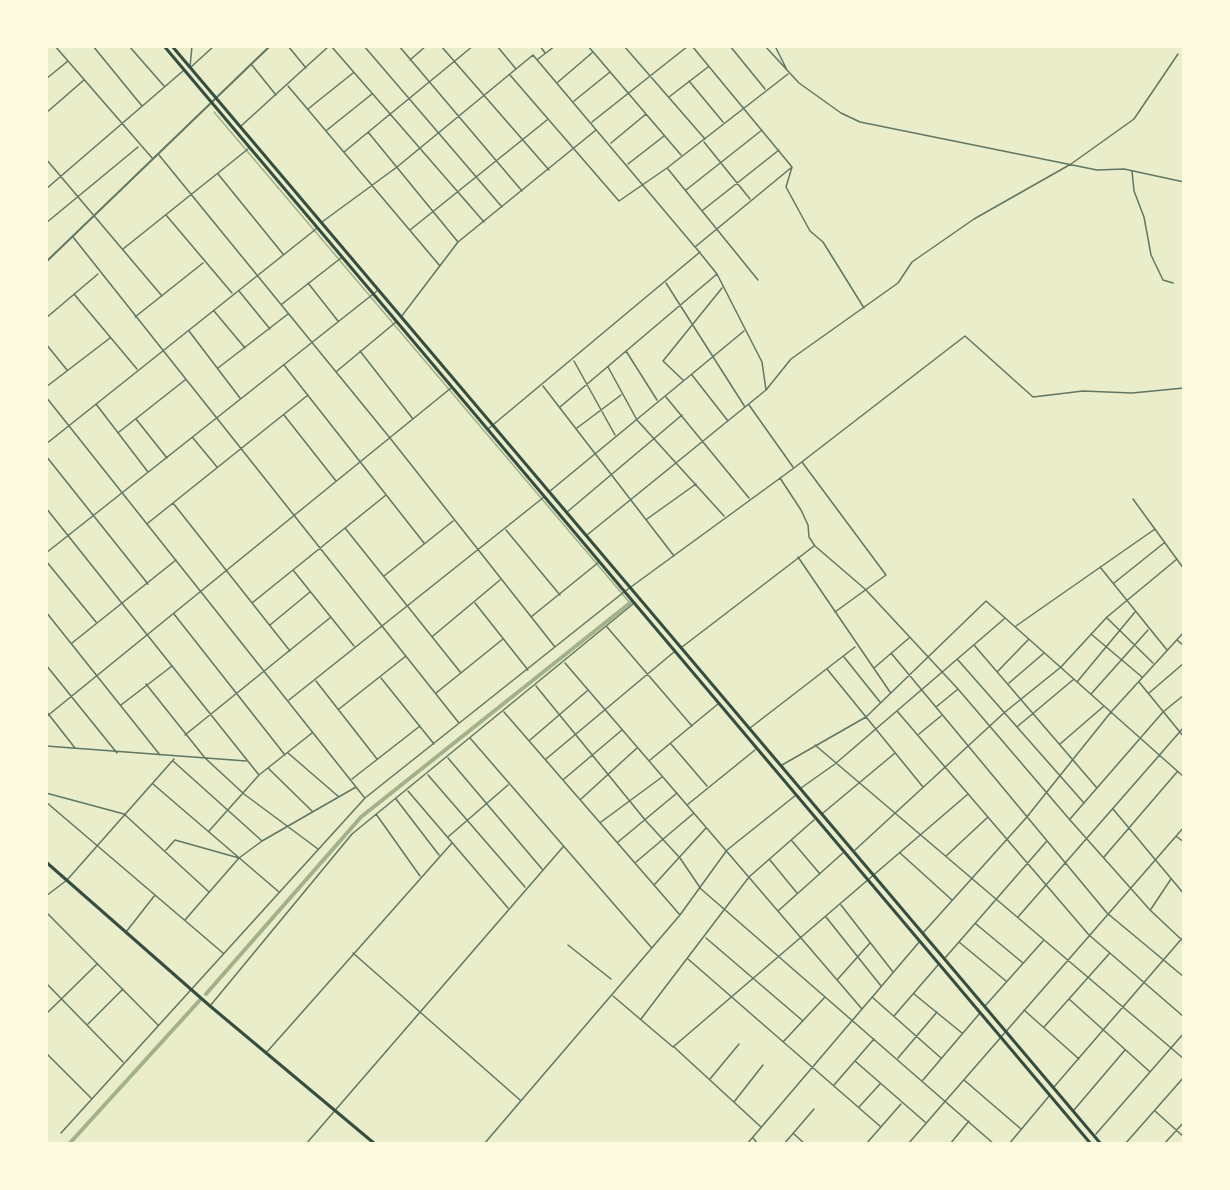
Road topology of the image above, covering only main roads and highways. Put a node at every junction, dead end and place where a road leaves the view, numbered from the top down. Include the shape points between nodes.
1 (164, 46) edge
2 (172, 46) edge
3 (46, 862) edge
4 (375, 1143) edge
5 (1090, 1143) edge
6 (1101, 1143) edge

1 - 5 main road
2 - 6 main road
3 - 4 main road

